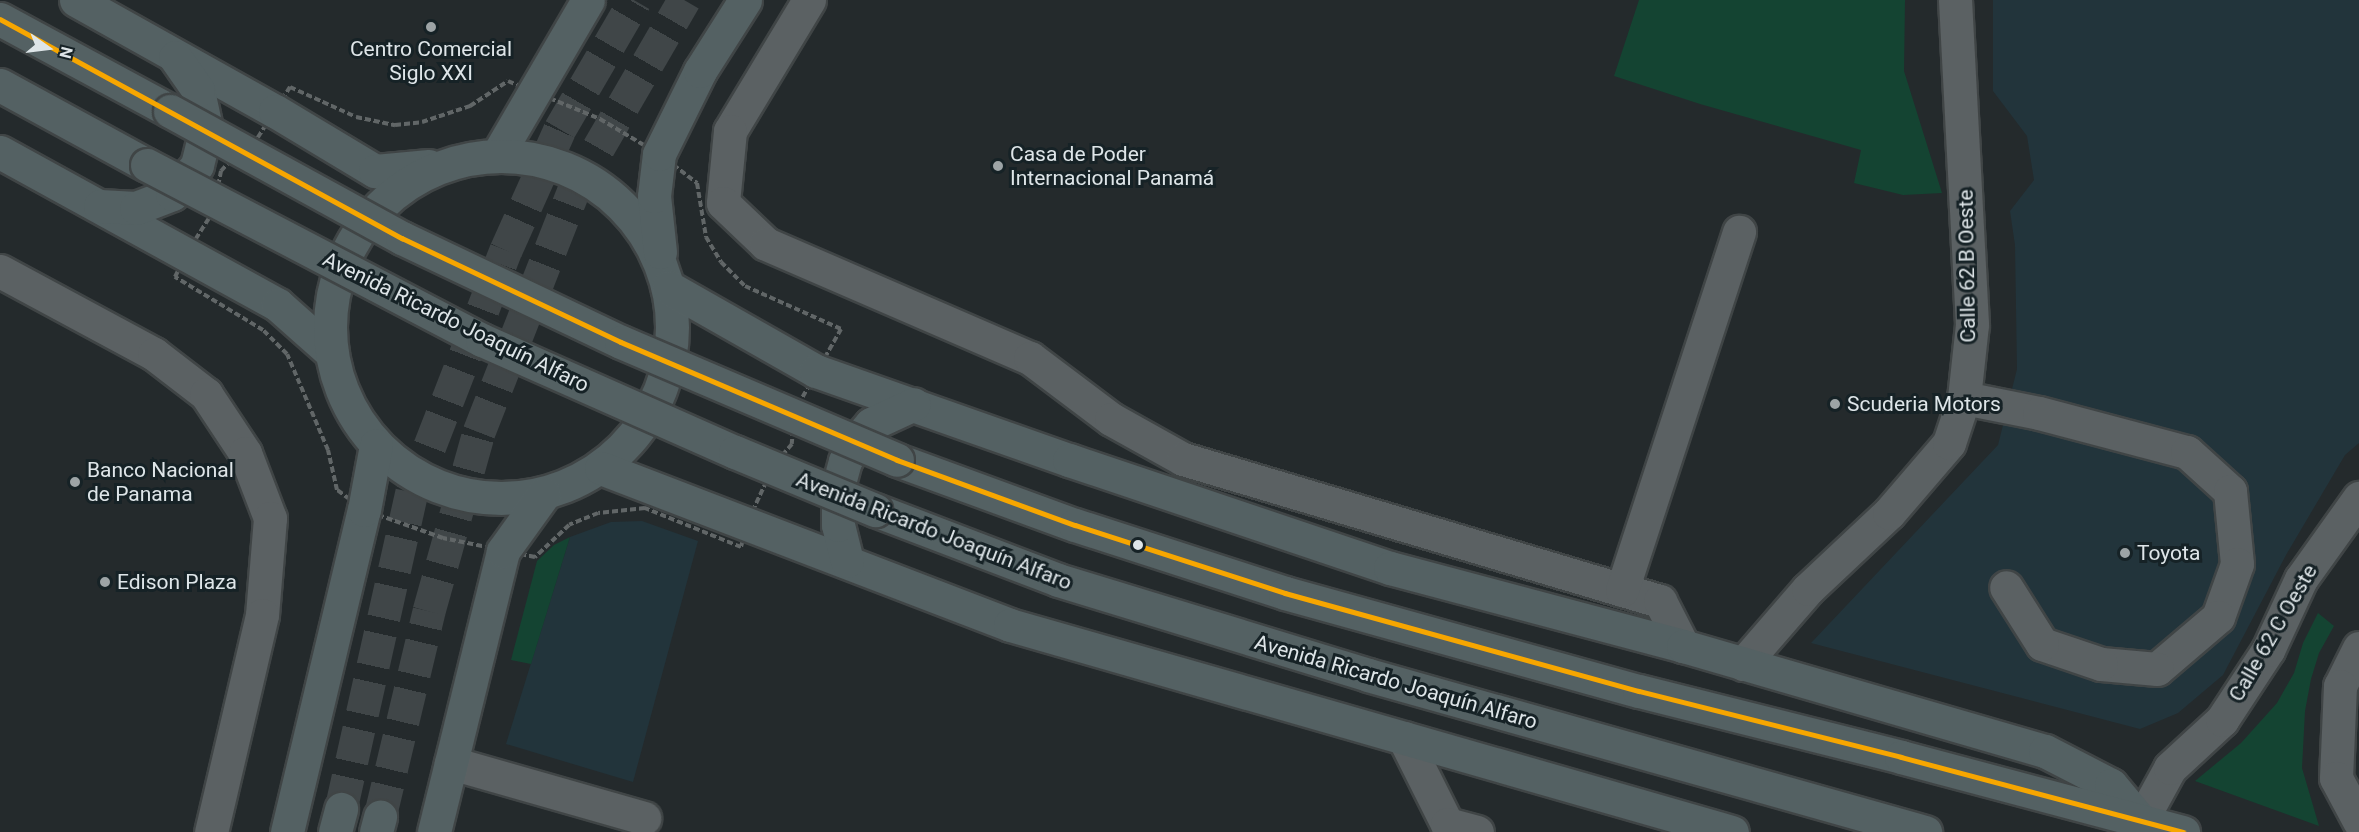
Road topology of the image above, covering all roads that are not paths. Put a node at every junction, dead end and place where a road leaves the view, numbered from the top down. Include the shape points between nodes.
1 (76, 0) edge
2 (588, 0) edge
3 (745, 0) edge
4 (809, 0) edge
5 (1955, 0) edge
6 (0, 20) edge
7 (172, 53) junction
8 (0, 85) edge
9 (0, 152) edge
10 (498, 154) junction
11 (446, 164) junction
12 (98, 206) junction
13 (1739, 232) dead end
14 (0, 271) edge
15 (664, 275) junction
16 (332, 352) junction
17 (1964, 398) junction
18 (914, 404) junction
19 (376, 445) junction
20 (601, 468) junction
21 (544, 494) junction
22 (2359, 498) edge
23 (847, 561) junction
24 (2006, 587) dead end
25 (1622, 590) junction
26 (1683, 646) junction
27 (2359, 648) edge
28 (1743, 664) junction
29 (1404, 738) junction
30 (452, 763) junction
31 (644, 818) dead end
32 (2141, 820) junction
33 (2359, 821) edge
34 (1673, 824) edge
35 (211, 832) edge
36 (287, 832) edge
37 (435, 832) edge
38 (1477, 832) edge
39 (1732, 832) edge
40 (1925, 832) edge
41 (2183, 832) edge

1 - 7 main road
2 - 10 main road
3 - 15 main road via 700,71 659,153 654,196
4 - 25 street via 730,131 723,203 766,244 1030,358 1111,419 1183,459
5 - 17 street, Calle 62 B Oeste via 1972,324
6 - 32 main road, bridge via 402,238 621,342 897,460 1075,525 1285,593 1640,691
7 - 11 main road via 375,171
7 - 12 main road via 198,90 206,128 197,165 172,194 136,208
8 - 40 main road, Avenida Ricardo Joaquín Alfaro, bridge via 482,340 875,510 1080,587 1379,678
9 - 12 main road
10 - 11 main road
10 - 15 main road via 551,162 597,183 634,219
11 - 16 main road via 394,192 355,237 333,293
12 - 16 main road via 278,305
13 - 25 street
14 - 35 street via 154,354 206,393 245,453 270,518 262,615
15 - 18 main road via 816,371
15 - 20 main road via 673,322 670,357 659,392 642,424
16 - 19 main road via 347,402
17 - 24 street via 2187,452 2230,492 2237,564 2218,617 2157,669 2101,664 2042,644
17 - 28 street, Calle 62 B Oeste via 1949,443 1889,513 1808,589
18 - 23 main road via 872,424 844,461 838,486 838,525
18 - 26 main road via 1390,568
19 - 21 main road via 412,474 453,493 499,499
19 - 36 main road
20 - 21 main road
20 - 23 main road
21 - 30 main road via 503,551
22 - 32 street, Calle 62 C Oeste via 2301,579 2268,650 2222,720 2170,768
23 - 29 main road via 1010,625
25 - 26 street via 1660,601
26 - 28 main road
27 - 33 street via 2340,687 2336,778
28 - 32 main road via 2045,751 2111,785
29 - 34 main road
29 - 38 street via 1447,824
30 - 31 street
30 - 37 main road
32 - 41 main road
34 - 39 main road

